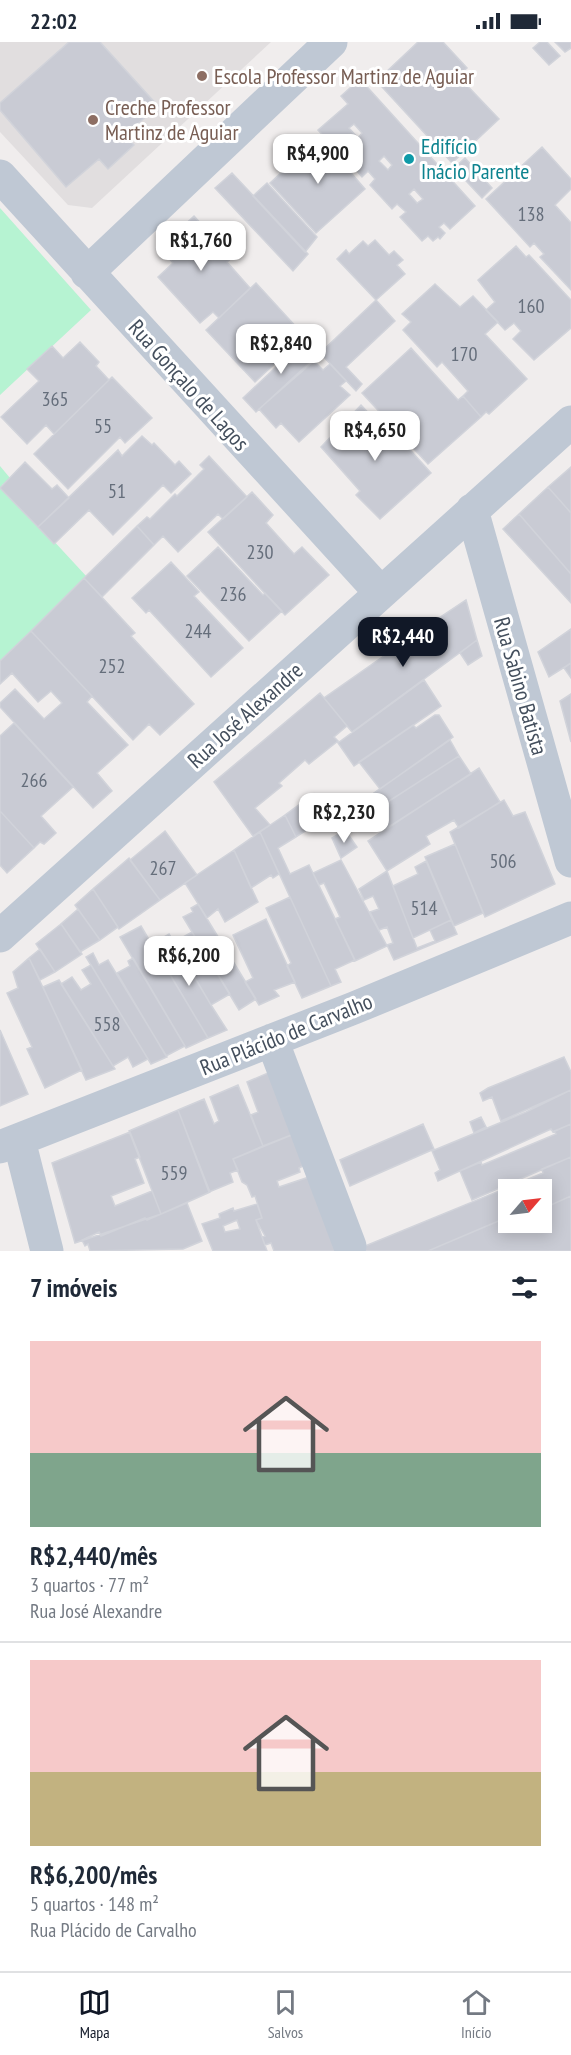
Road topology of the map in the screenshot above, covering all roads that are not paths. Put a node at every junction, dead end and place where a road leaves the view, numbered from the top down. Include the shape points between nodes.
1 (331, 42) edge
2 (0, 176) edge
3 (87, 273) junction
4 (571, 422) edge
5 (472, 510) junction
6 (380, 592) junction
7 (571, 861) edge
8 (571, 918) edge
9 (0, 936) edge
10 (272, 1040) junction
11 (9, 1143) edge
12 (350, 1246) dead end
13 (46, 1251) edge

1 - 3 street
2 - 3 street, Rua Gonçalo de Lagos
3 - 6 street, Rua Gonçalo de Lagos
4 - 5 street, Rua José Alexandre
5 - 6 street, Rua José Alexandre
5 - 7 street, Rua Sabino Batista
6 - 9 street, Rua José Alexandre
8 - 10 street, Rua Plácido de Carvalho
10 - 11 street, Rua Plácido de Carvalho
10 - 12 street
11 - 13 street

